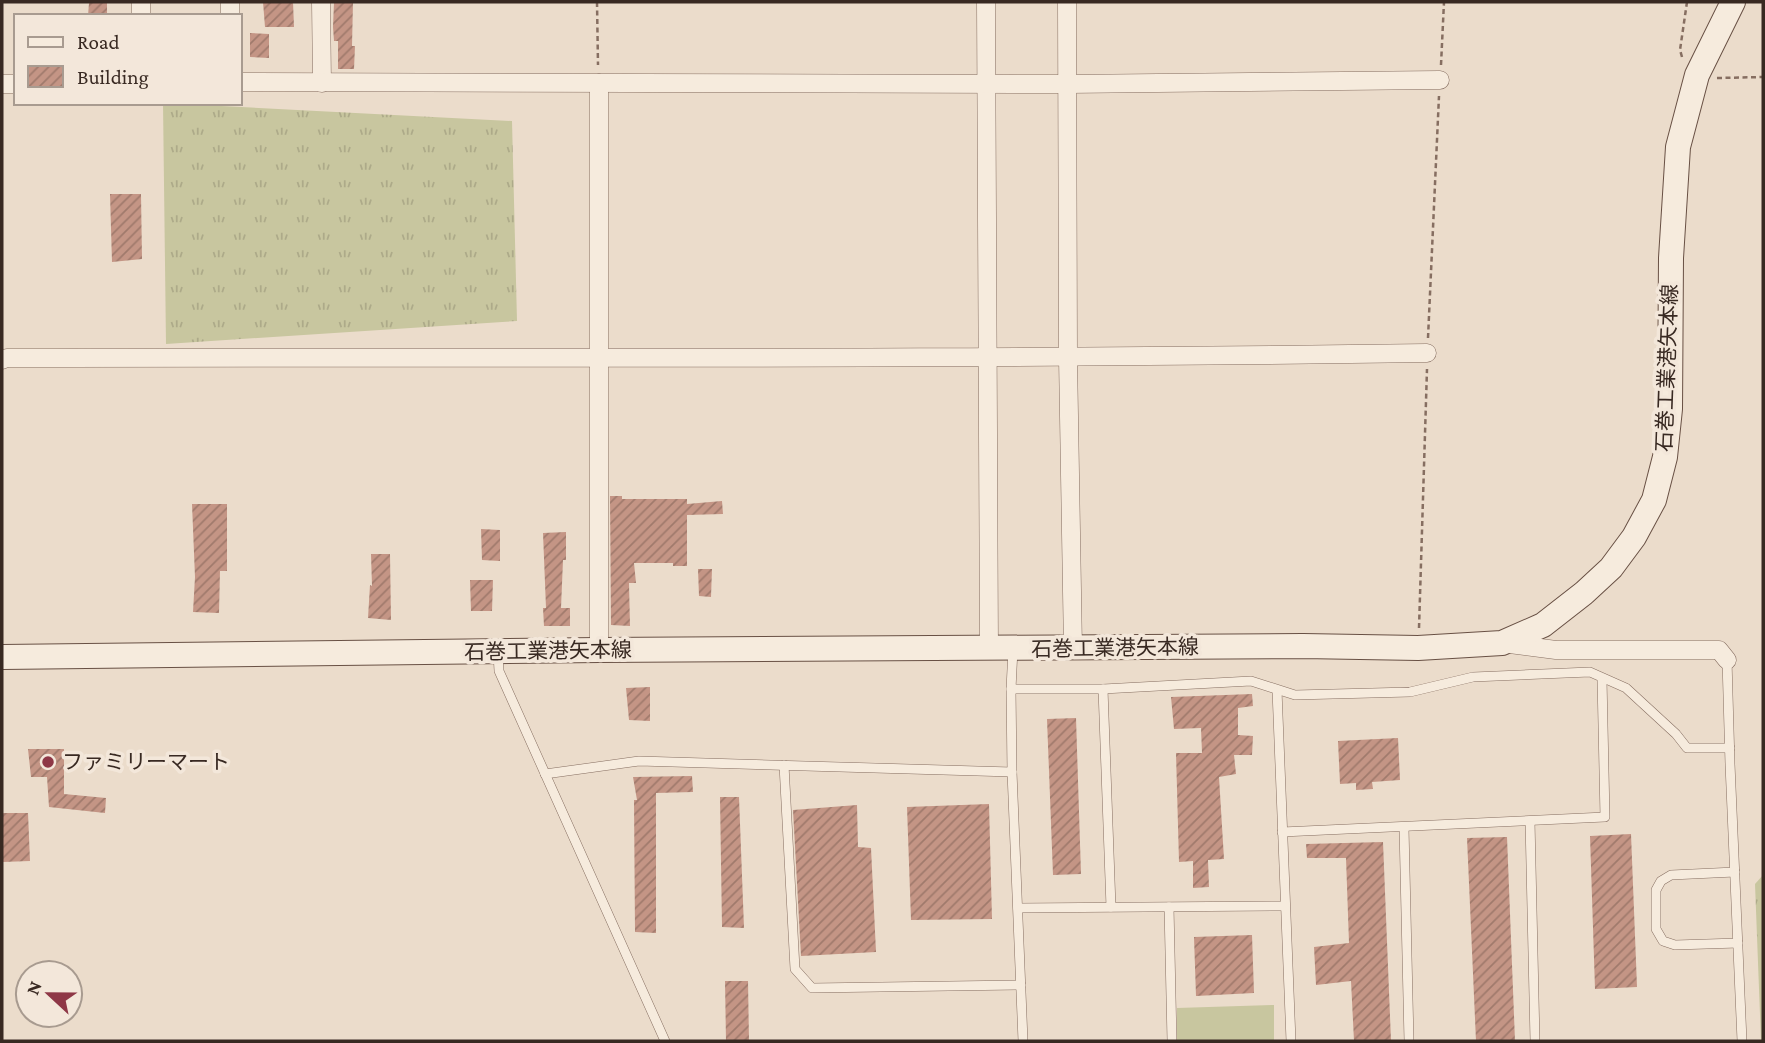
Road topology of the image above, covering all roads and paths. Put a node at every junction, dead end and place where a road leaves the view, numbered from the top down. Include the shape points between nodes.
1 (321, 2) edge
2 (597, 2) edge
3 (986, 2) edge
4 (1067, 2) edge
5 (1444, 2) edge
6 (1687, 2) edge
7 (1733, 2) edge
8 (1697, 75) junction
9 (1763, 77) edge
10 (1440, 80) junction
11 (242, 82) edge
12 (322, 83) junction
13 (598, 83) junction
14 (986, 84) junction
15 (1067, 84) junction
16 (1427, 353) junction
17 (599, 357) junction
18 (988, 358) junction
19 (1068, 358) junction
20 (2, 360) edge
21 (1502, 643) junction
22 (1418, 648) junction
23 (1001, 649) junction
24 (1073, 649) junction
25 (599, 650) junction
26 (498, 652) junction
27 (2, 657) edge
28 (1727, 660) joint
29 (1602, 679) junction
30 (1011, 689) junction
31 (1103, 689) junction
32 (1277, 690) junction
33 (1730, 748) junction
34 (784, 765) junction
35 (1012, 772) junction
36 (545, 774) junction
37 (1530, 821) junction
38 (1404, 828) junction
39 (1282, 832) junction
40 (1735, 872) junction
41 (1169, 906) junction
42 (1285, 906) junction
43 (1111, 907) junction
44 (1017, 908) junction
45 (1738, 943) junction
46 (1021, 985) junction
47 (665, 1041) edge
48 (1023, 1041) edge
49 (1172, 1041) edge
50 (1291, 1041) edge
51 (1409, 1041) edge
52 (1535, 1041) edge
53 (1742, 1041) edge

1 - 12 street
2 - 13 path
3 - 14 street
4 - 15 street
5 - 10 path
6 - 8 path via 1680,51 1684,66
7 - 8 main road, 石巻工業港矢本線
8 - 9 path
8 - 21 main road, 石巻工業港矢本線 via 1678,147 1671,258 1670,410 1654,500 1611,568 1542,625
10 - 15 street
10 - 16 path
11 - 12 street
12 - 13 street
13 - 14 street
13 - 17 street
14 - 15 street
14 - 18 street
15 - 19 street
16 - 19 street
16 - 22 path
17 - 18 street
17 - 20 street
17 - 25 street
18 - 19 street
18 - 23 street
19 - 24 street
21 - 22 main road, 石巻工業港矢本線
21 - 28 street via 1556,650 1719,650
22 - 24 main road, 石巻工業港矢本線
23 - 24 main road, 石巻工業港矢本線
23 - 25 main road, 石巻工業港矢本線
23 - 30 lane
25 - 26 main road, 石巻工業港矢本線
26 - 27 main road, 石巻工業港矢本線
26 - 36 lane via 499,671
28 - 33 lane
29 - 32 lane via 1590,672 1473,677 1410,692 1295,695
29 - 33 lane via 1626,688 1687,748
29 - 37 lane via 1605,817
30 - 31 lane
30 - 35 lane
31 - 32 lane via 1251,681
31 - 43 lane
32 - 39 lane
33 - 40 lane
34 - 35 lane
34 - 36 lane via 639,761
34 - 46 lane via 795,969 812,988
35 - 44 lane
36 - 47 lane
37 - 38 lane
37 - 52 lane
38 - 39 lane
38 - 51 lane
39 - 42 lane
40 - 45 lane
40 - 45 lane via 1671,874 1661,881 1656,890 1656,929 1663,940 1675,945
41 - 42 lane
41 - 43 lane
41 - 49 lane
42 - 50 lane
43 - 44 lane
44 - 46 lane
45 - 53 lane
46 - 48 lane

